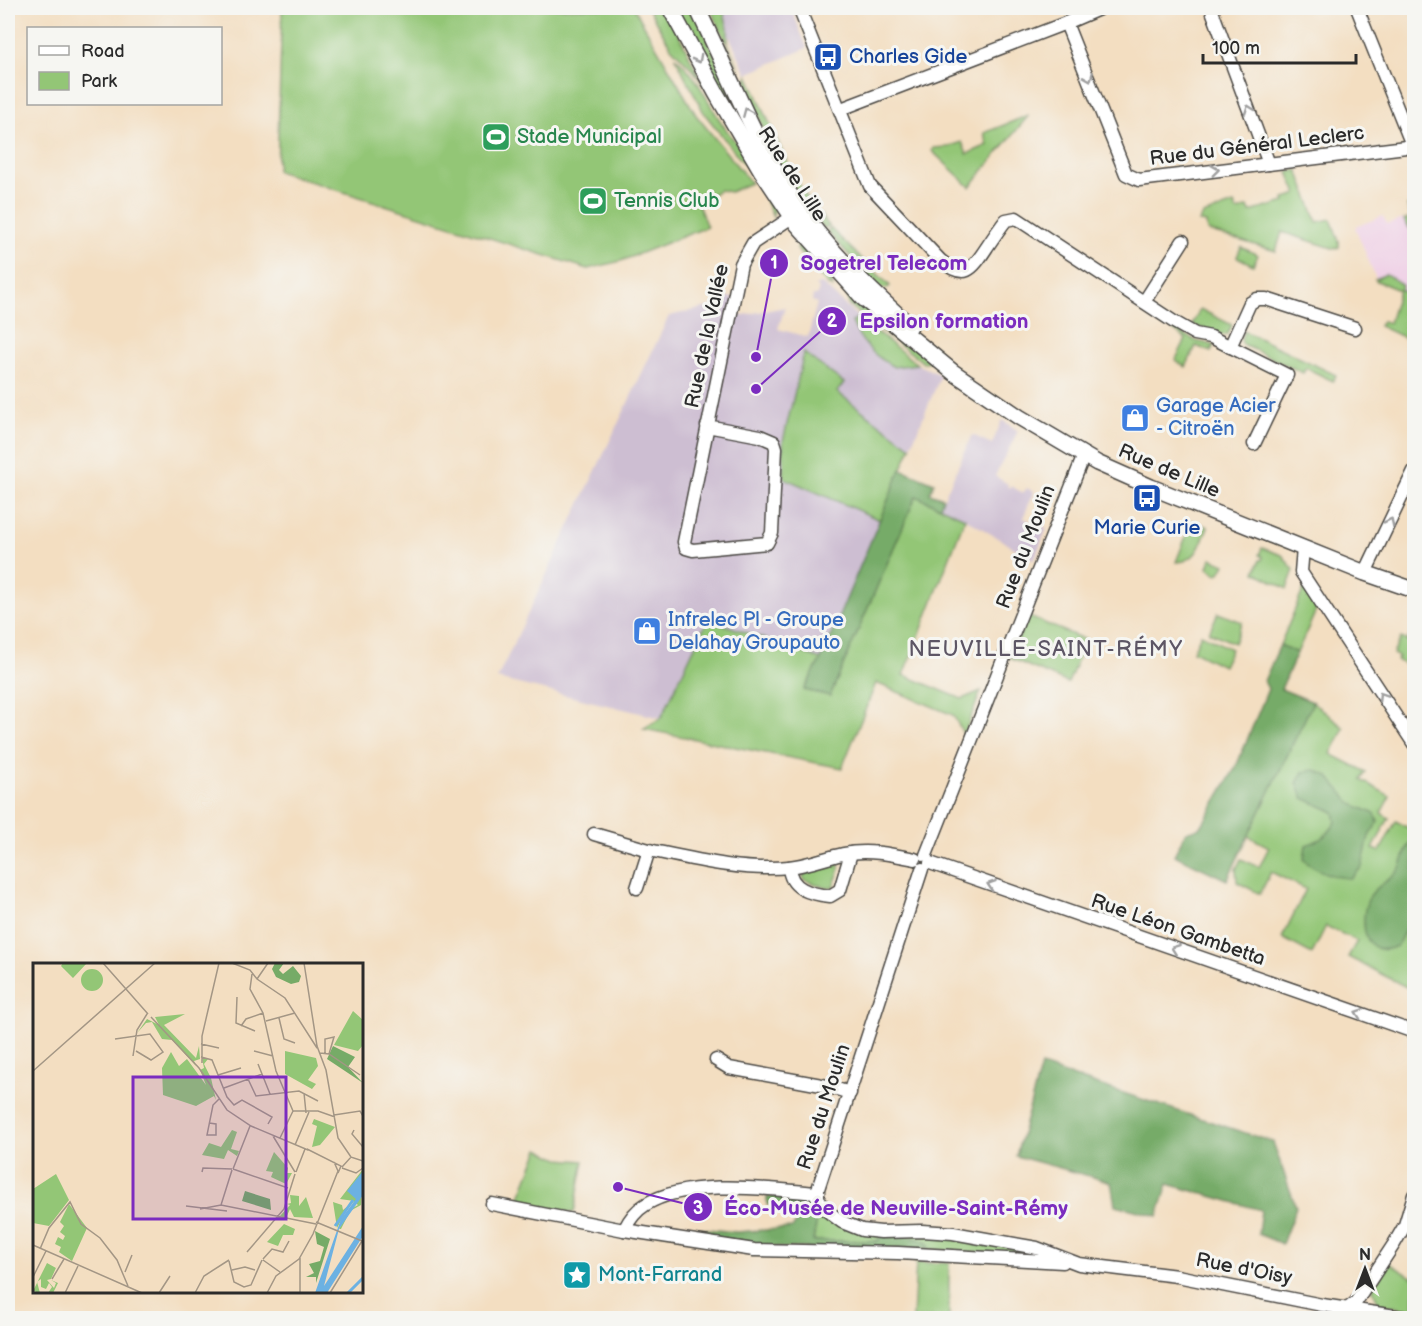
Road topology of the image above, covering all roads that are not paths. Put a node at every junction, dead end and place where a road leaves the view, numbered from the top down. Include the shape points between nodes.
1 (670, 8) edge
2 (697, 8) edge
3 (799, 8) edge
4 (1101, 8) edge
5 (1210, 8) edge
6 (1357, 8) edge
7 (1066, 23) junction
8 (841, 109) junction
9 (1414, 147) edge
10 (1269, 164) junction
11 (797, 214) junction
12 (1182, 241) dead end
13 (1144, 302) junction
14 (1355, 328) dead end
15 (1230, 347) junction
16 (707, 426) junction
17 (1254, 444) dead end
18 (1084, 455) junction
19 (1414, 471) edge
20 (1303, 548) junction
21 (1365, 573) junction
22 (1414, 590) edge
23 (1414, 596) edge
24 (1414, 744) edge
25 (594, 834) dead end
26 (649, 850) junction
27 (852, 853) junction
28 (923, 862) junction
29 (789, 867) junction
30 (637, 888) dead end
31 (1414, 1032) edge
32 (716, 1060) dead end
33 (850, 1093) junction
34 (817, 1193) junction
35 (1414, 1195) edge
36 (492, 1204) dead end
37 (624, 1230) junction
38 (1072, 1262) junction
39 (1348, 1309) junction
40 (1336, 1318) edge
41 (1409, 1318) edge

1 -> 11 main road, Rue de Lille via 716,93
11 -> 2 main road, Rue de Lille
3 - 8 street
4 - 7 street
10 -> 5 street
6 - 9 street
7 - 8 street
7 -> 10 street, Rue du Général Leclerc via 1126,174 1139,180
8 - 13 street via 870,186 948,267 969,271 1006,220 1016,218
9 - 10 street, Rue du Général Leclerc
11 - 16 street, Rue de la Vallée via 753,243 741,264
11 - 18 main road, Rue de Lille via 873,292 969,381 1019,417
12 - 13 street
13 - 15 street via 1195,334
14 - 15 street via 1257,299 1250,303
15 - 17 street via 1287,375
16 - 16 street, Rue de la Vallée via 764,436 774,442 772,533 767,543 693,550 684,546
18 - 20 main road, Rue de Lille via 1151,487
18 - 28 street, Rue du Moulin
21 -> 19 street
20 - 21 main road, Rue de Lille
24 -> 20 street via 1301,572
21 - 22 main road, Rue de Lille
21 - 23 main road, Rue de Lille
25 - 26 street, Rue Léon Gambetta
26 - 29 street, Rue Léon Gambetta via 713,862
26 - 30 street
27 - 28 street, Rue Léon Gambetta via 883,853
27 - 29 street, Rue Léon Gambetta
27 - 29 street via 840,890 830,896 795,885
31 -> 28 street, Rue Léon Gambetta
28 - 33 street, Rue du Moulin
32 - 33 street via 729,1068
33 - 34 street, Rue du Moulin
34 - 37 street, Rue du Moulin via 691,1190 643,1206
34 - 38 street, Rue d'Oisy via 819,1203 830,1214 862,1230 953,1233 1029,1246
35 - 39 street via 1399,1236
36 - 37 street, Rue d'Oisy
37 - 38 street, Rue d'Oisy via 774,1252 926,1254
38 - 39 street, Rue d'Oisy via 1177,1276
39 - 40 street
39 - 41 street, Rue d'Oisy

